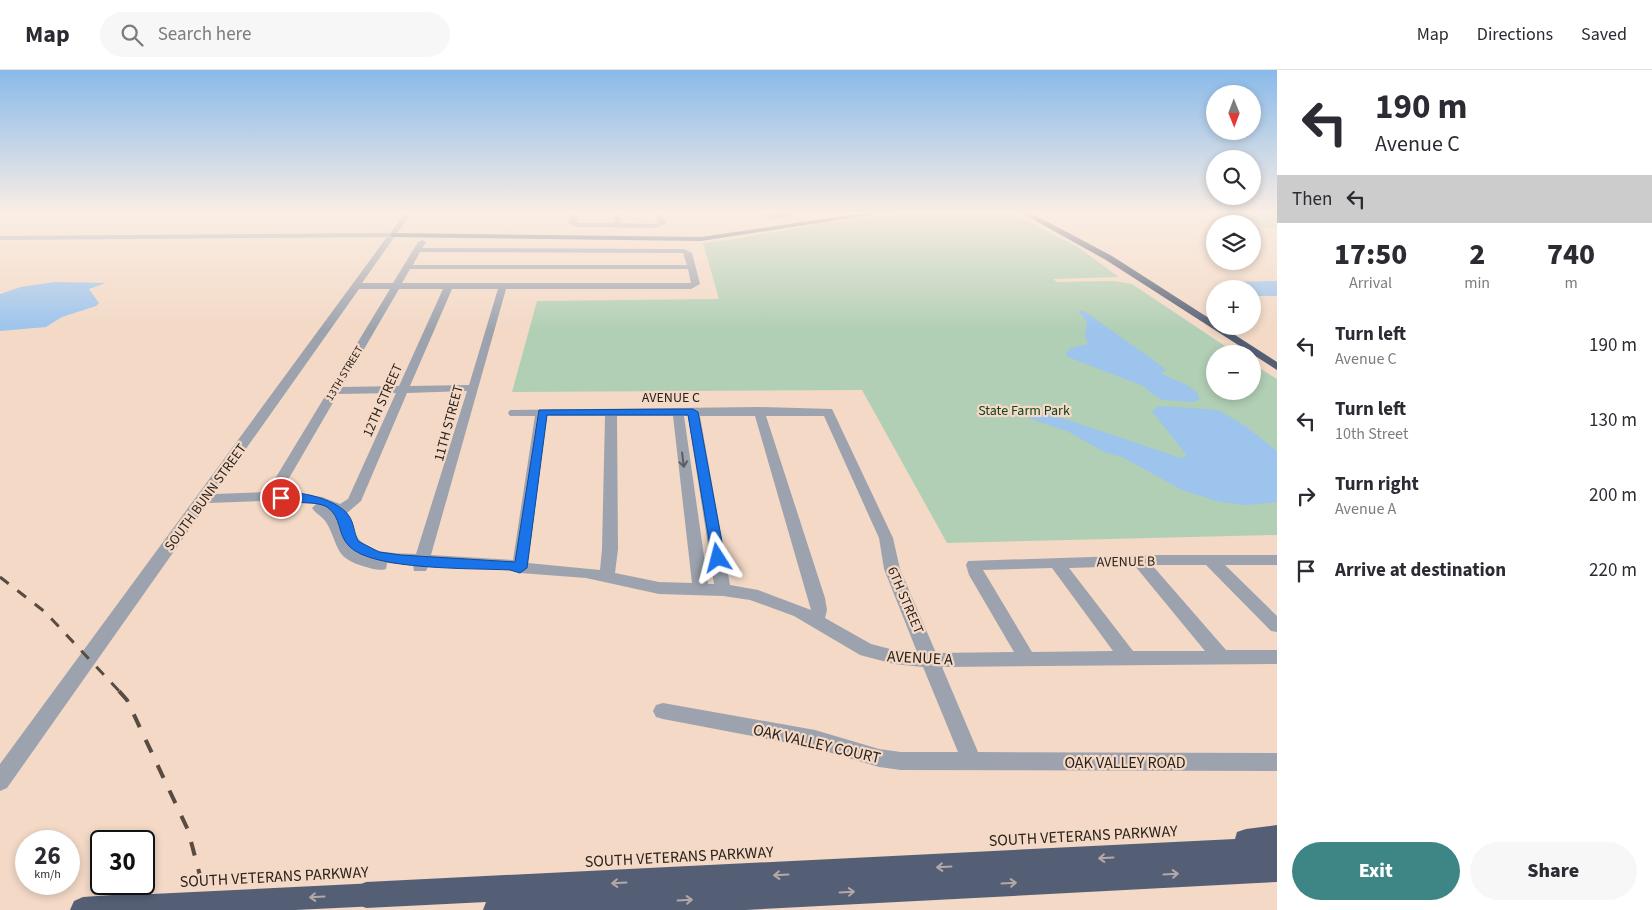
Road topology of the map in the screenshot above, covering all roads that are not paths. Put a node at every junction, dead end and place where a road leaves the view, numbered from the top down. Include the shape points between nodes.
1 (381, 251) edge
2 (417, 251) edge
3 (685, 251) edge
4 (1089, 251) edge
5 (1096, 251) edge
6 (408, 266) junction
7 (692, 267) junction
8 (396, 285) junction
9 (449, 285) junction
10 (503, 285) junction
11 (356, 286) junction
12 (1229, 345) edge
13 (1273, 365) edge
14 (1261, 366) edge
15 (1277, 376) edge
16 (473, 388) junction
17 (404, 389) junction
18 (334, 390) junction
19 (759, 411) junction
20 (514, 412) dead end
21 (542, 412) junction
22 (610, 412) junction
23 (678, 412) junction
24 (693, 412) junction
25 (828, 412) joint
26 (269, 501) junction
27 (201, 502) junction
28 (336, 515) junction
29 (1210, 560) junction
30 (1277, 560) edge
31 (1140, 561) junction
32 (1057, 563) junction
33 (421, 564) junction
34 (520, 568) junction
35 (607, 577) junction
36 (701, 590) junction
37 (723, 590) junction
38 (816, 620) junction
39 (1277, 626) edge
40 (1277, 657) edge
41 (1128, 658) junction
42 (1222, 658) junction
43 (1027, 659) junction
44 (930, 660) junction
45 (663, 711) dead end
46 (972, 762) junction
47 (1277, 762) edge
48 (0, 781) edge
49 (1277, 837) edge
50 (1277, 848) edge
51 (1147, 855) junction
52 (1277, 868) edge
53 (1213, 872) junction
54 (1277, 873) edge
55 (83, 910) edge
56 (496, 910) edge

1 - 11 street, SOUTH BUNN STREET
2 - 6 street, 13TH STREET
3 - 7 street, 13TH STREET
4 - 12 highway
5 - 13 highway
6 - 7 street
6 - 8 street, 13TH STREET
7 - 10 street via 694,286
8 - 9 street
8 - 11 street
8 - 18 street, 13TH STREET
9 - 10 street
9 - 17 street, 12TH STREET
10 - 16 street, 11TH STREET
11 - 27 street, SOUTH BUNN STREET
14 - 15 highway
16 - 17 street
16 - 33 street, 11TH STREET
17 - 18 street
17 - 28 street, 12TH STREET via 354,501
18 - 26 street, 13TH STREET
19 - 24 street, AVENUE C
19 - 25 street, AVENUE C
19 - 38 street via 816,598
20 - 21 street, AVENUE C
21 - 22 street, AVENUE C
21 - 34 street
22 - 23 street, AVENUE C
22 - 35 street via 610,550
23 - 24 street, AVENUE C
23 -> 36 street
24 - 37 street
25 - 44 street, 6TH STREET via 886,538 892,569
26 - 27 street
26 - 28 street via 310,505
27 - 48 street, SOUTH BUNN STREET
28 - 33 street, AVENUE A via 340,545 352,556 374,564
29 - 30 street, AVENUE B
29 - 31 street, AVENUE B
29 - 39 street
31 - 32 street, AVENUE B
31 - 42 street
32 - 41 street
32 - 43 street, AVENUE B via 974,565
33 - 34 street, AVENUE A via 506,572
34 - 35 street, AVENUE A
35 - 36 street, AVENUE A via 659,588
36 - 37 street, AVENUE A
37 - 38 street, AVENUE A via 766,597
38 - 44 street, AVENUE A via 866,650 894,657
40 - 42 street, AVENUE A
41 - 42 street, AVENUE A
41 - 43 street, AVENUE A
43 - 44 street, AVENUE A
44 - 46 street, 6TH STREET
45 - 46 street, OAK VALLEY COURT via 823,741 880,758
46 - 47 street, OAK VALLEY ROAD
49 - 51 highway
50 - 51 highway, SOUTH VETERANS PARKWAY
51 -> 55 highway, SOUTH VETERANS PARKWAY, bridge
52 - 53 highway
53 - 54 highway
56 -> 53 highway

